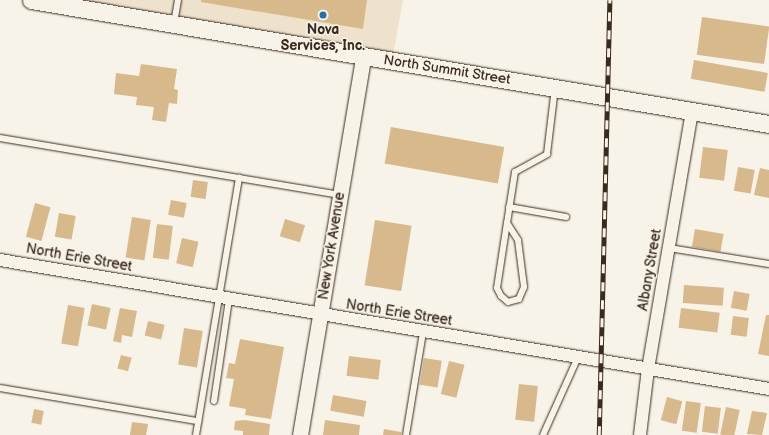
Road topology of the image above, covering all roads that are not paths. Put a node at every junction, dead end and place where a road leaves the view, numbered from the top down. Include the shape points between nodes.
1 (30, 0) edge
2 (178, 0) edge
3 (60, 2) edge
4 (174, 24) junction
5 (362, 56) junction
6 (555, 88) junction
7 (692, 111) junction
8 (769, 124) edge
9 (0, 138) edge
10 (239, 178) junction
11 (340, 195) junction
12 (510, 207) junction
13 (566, 217) dead end
14 (507, 223) junction
15 (669, 248) junction
16 (0, 260) edge
17 (769, 264) edge
18 (224, 298) junction
19 (320, 315) junction
20 (423, 332) junction
21 (578, 357) junction
22 (648, 369) junction
23 (0, 388) edge
24 (769, 389) edge
25 (214, 401) dead end
26 (198, 421) junction
27 (196, 435) edge
28 (300, 435) edge
29 (406, 435) edge
30 (543, 435) edge
31 (640, 435) edge

1 - 3 main road, North Summit Street
2 - 4 lane
3 - 4 main road, North Summit Street
4 - 5 main road, North Summit Street
5 - 6 main road, North Summit Street
5 - 11 street, New York Avenue
6 - 7 main road, North Summit Street
6 - 12 lane via 547,154 515,172
7 - 8 main road, North Summit Street
7 - 15 street, Albany Street
9 - 10 lane
10 - 11 lane
10 - 18 lane
11 - 19 street, New York Avenue
12 - 13 lane
12 - 14 lane
14 - 14 lane via 518,240 524,287 519,299 508,302 497,288
15 - 17 lane
15 - 22 street, Albany Street
16 - 18 street, North Erie Street
18 - 19 street, North Erie Street
18 - 25 lane
18 - 26 lane
19 - 20 street, North Erie Street
19 - 28 street, New York Avenue
20 - 21 street, North Erie Street
20 - 29 lane
21 - 22 street, North Erie Street
21 - 30 lane
22 - 24 street, North Erie Street
22 - 31 street, Albany Street
23 - 26 lane
26 - 27 lane

